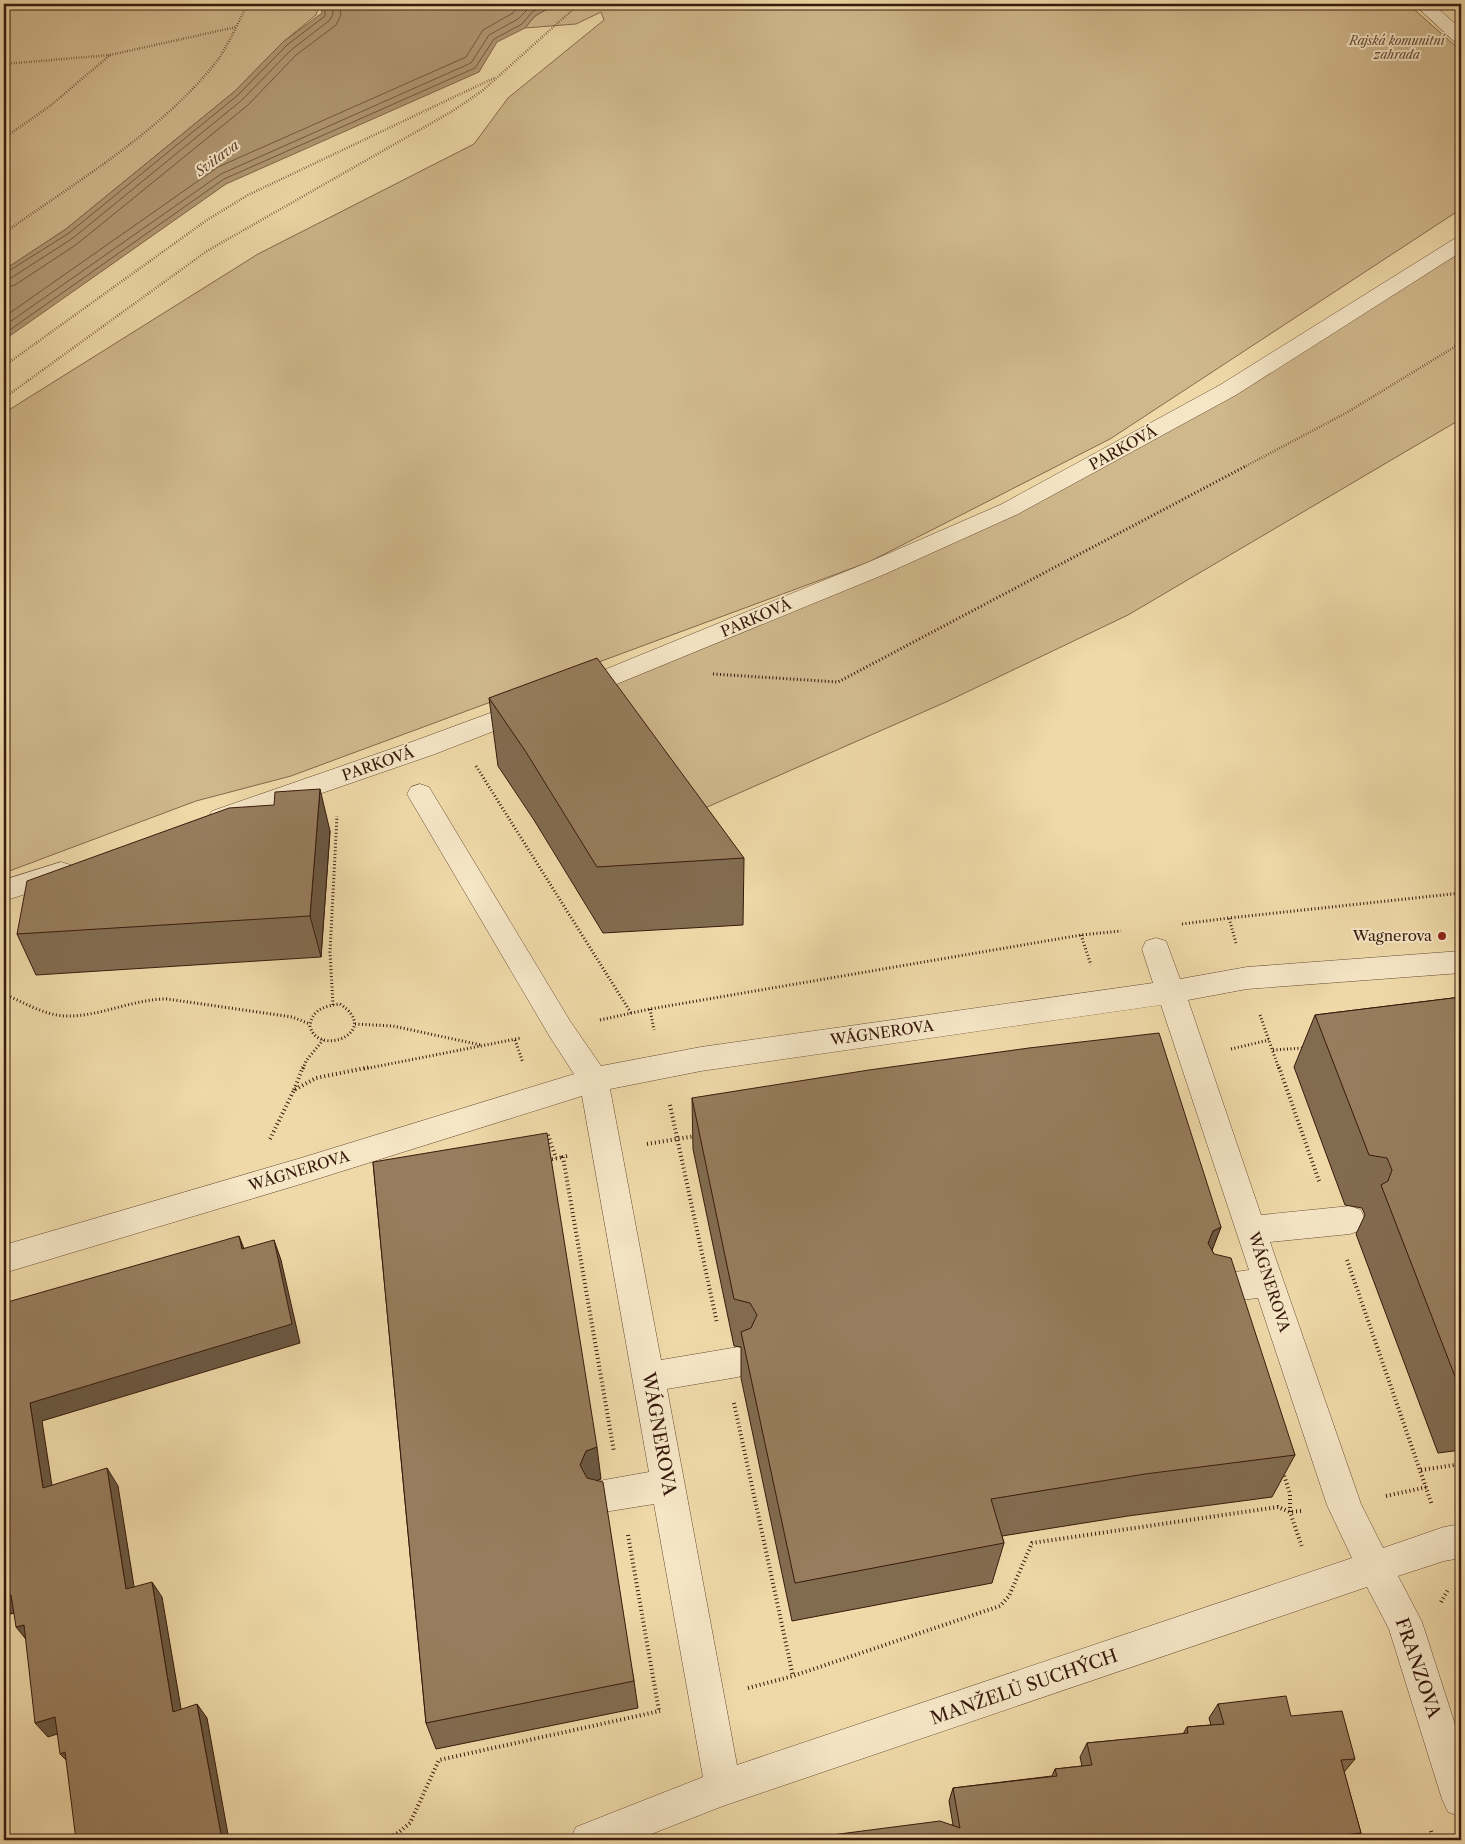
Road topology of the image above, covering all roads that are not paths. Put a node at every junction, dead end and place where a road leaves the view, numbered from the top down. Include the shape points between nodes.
1 (1424, 4) edge
2 (1461, 38) edge
3 (1461, 242) edge
4 (420, 794) dead end
5 (204, 824) edge
6 (83, 865) edge
7 (4, 892) edge
8 (1156, 949) dead end
9 (1461, 962) edge
10 (1171, 992) junction
11 (594, 1080) junction
12 (1342, 1221) road end
13 (1252, 1230) junction
14 (4, 1258) edge
15 (1269, 1282) junction
16 (1207, 1290) edge
17 (732, 1363) road end
18 (648, 1377) junction
19 (668, 1485) junction
20 (612, 1495) road end
21 (1453, 1543) edge
22 (1375, 1569) junction
23 (723, 1788) junction
24 (1461, 1800) edge
25 (589, 1840) edge

1 - 2 street
3 - 5 street, PARKOVÁ via 1228,390 1010,508 877,568 633,669 426,748
4 - 11 street via 560,1029
6 - 7 street
8 - 10 street
9 - 10 street, WÁGNEROVA via 1247,978
10 - 11 street, WÁGNEROVA via 700,1059
10 - 13 street, WÁGNEROVA
11 - 14 street, WÁGNEROVA
11 - 18 street, WÁGNEROVA
12 - 13 street
13 - 15 street, WÁGNEROVA
15 - 16 street
15 - 22 street, WÁGNEROVA via 1344,1505
17 - 18 street
18 - 19 street, WÁGNEROVA
19 - 20 street
19 - 23 street, WÁGNEROVA
21 - 22 street, MANŽELŮ SUCHÝCH
22 - 23 street, MANŽELŮ SUCHÝCH
22 - 24 street, FRANZOVA via 1404,1622
23 - 25 street, MANŽELŮ SUCHÝCH

